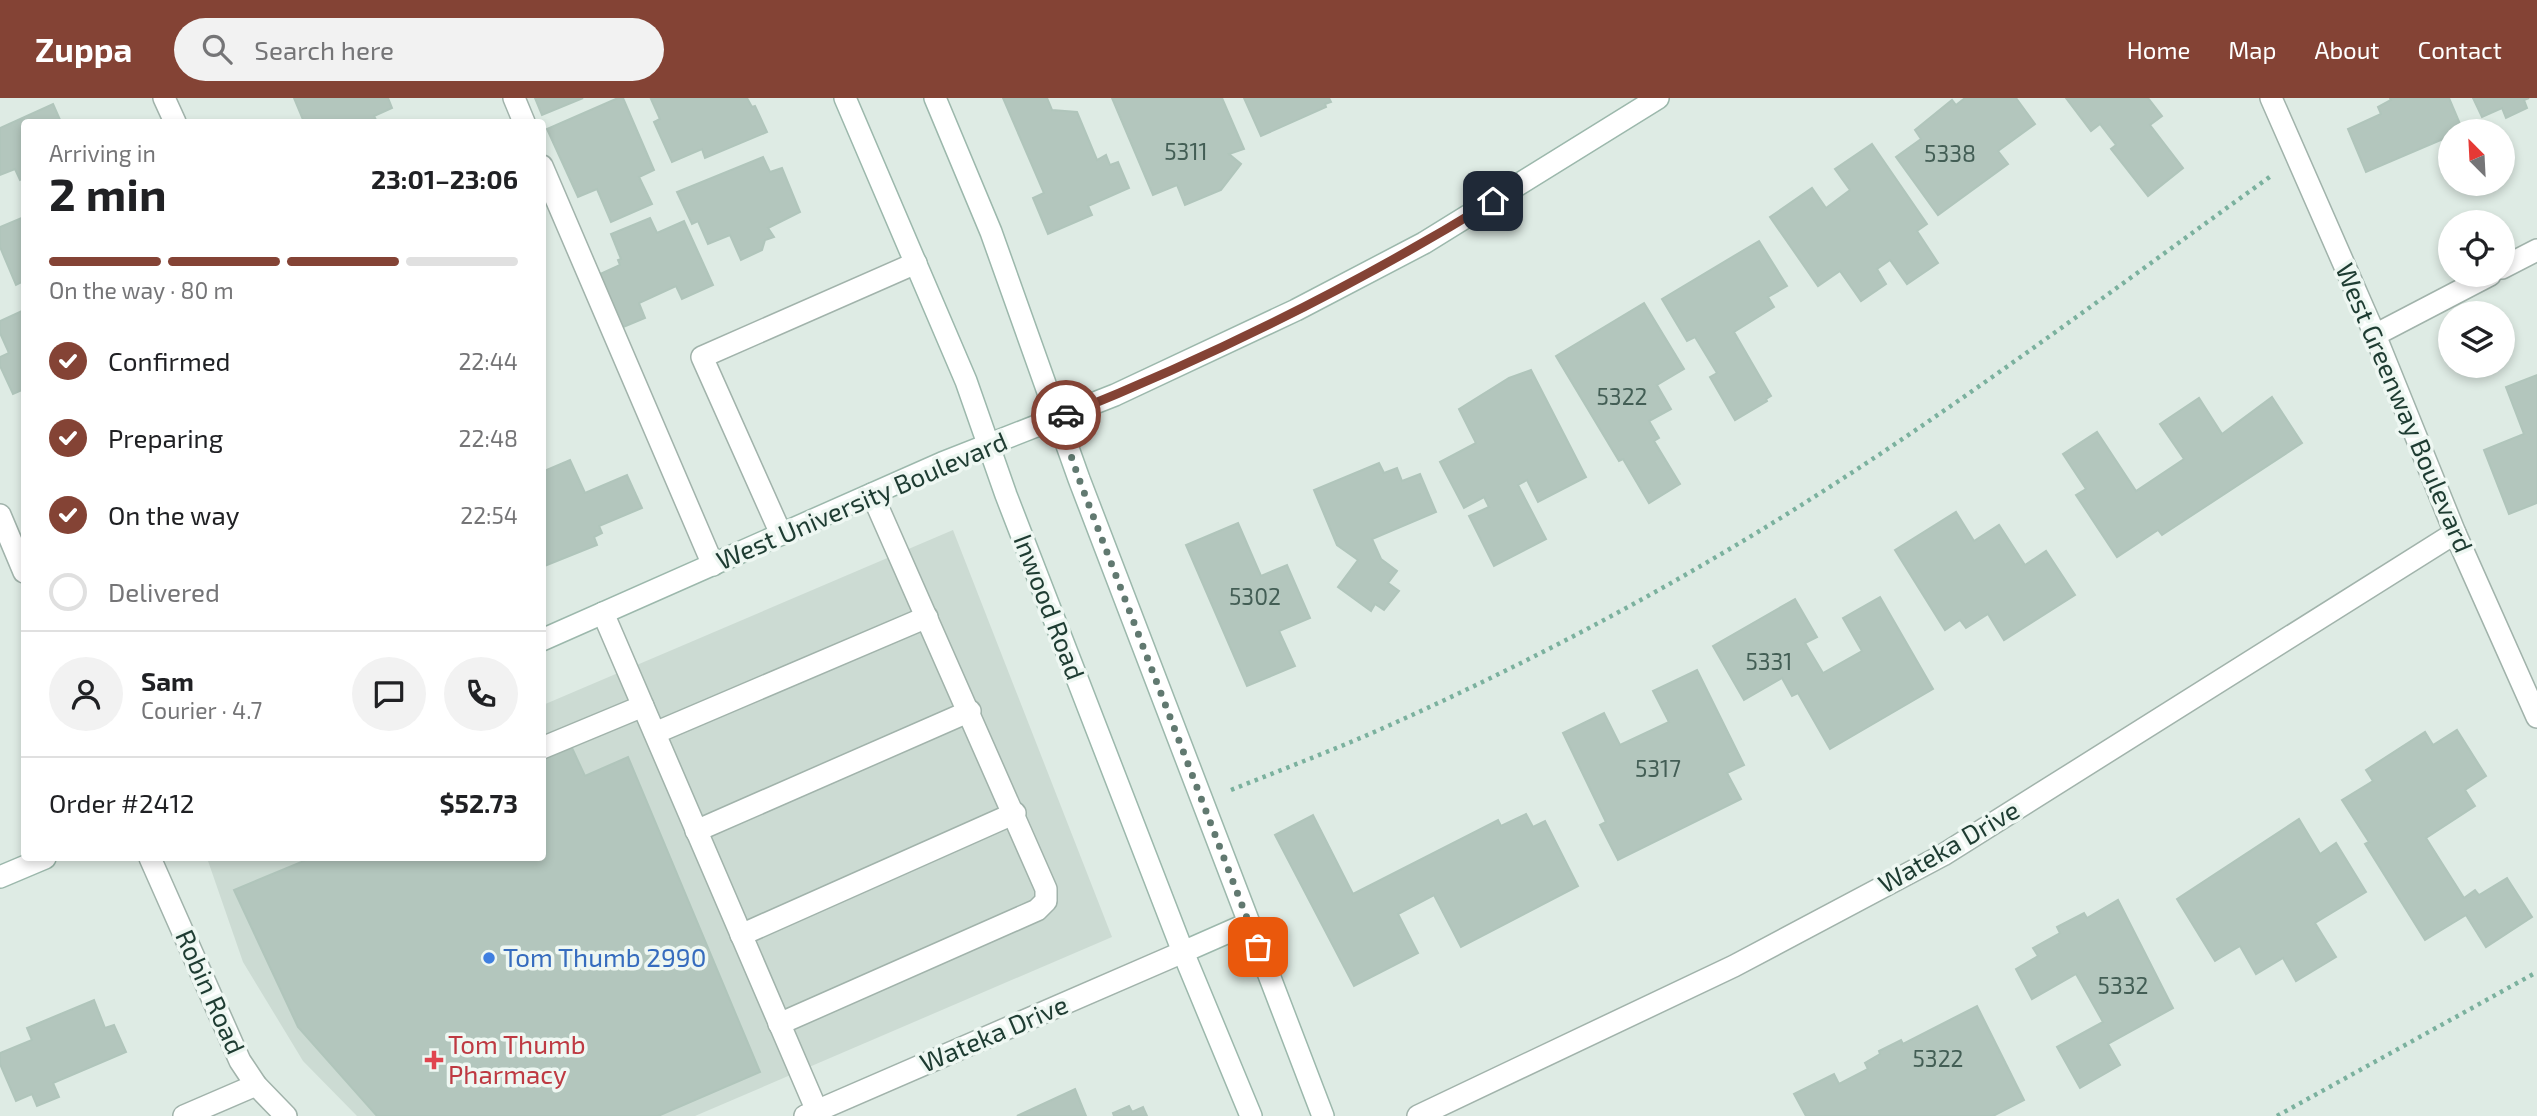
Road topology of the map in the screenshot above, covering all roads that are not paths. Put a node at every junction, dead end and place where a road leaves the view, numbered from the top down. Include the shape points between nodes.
1 (164, 98) edge
2 (514, 98) edge
3 (845, 98) edge
4 (936, 98) edge
5 (1658, 98) edge
6 (2271, 98) edge
7 (174, 119) edge
8 (523, 119) edge
9 (546, 175) edge
10 (2537, 250) edge
11 (2515, 261) edge
12 (916, 263) junction
13 (2467, 287) edge
14 (2375, 335) junction
15 (1058, 418) junction
16 (988, 446) junction
17 (872, 494) junction
18 (0, 514) edge
19 (2455, 533) junction
20 (781, 534) junction
21 (21, 565) edge
22 (713, 565) junction
23 (603, 613) junction
24 (927, 617) junction
25 (546, 638) edge
26 (643, 706) junction
27 (970, 711) junction
28 (2537, 717) edge
29 (654, 733) junction
30 (546, 746) edge
31 (1014, 813) junction
32 (696, 831) junction
33 (38, 861) edge
34 (151, 861) edge
35 (0, 877) edge
36 (1249, 923) junction
37 (741, 935) junction
38 (1183, 952) junction
39 (779, 1024) junction
40 (256, 1085) junction
41 (811, 1113) edge
42 (184, 1116) edge
43 (286, 1116) edge
44 (1251, 1116) edge
45 (1323, 1116) edge
46 (1418, 1116) edge

1 - 7 street
2 - 8 street
3 - 12 street, Inwood Road
4 - 15 street via 991,232
5 - 15 street, West University Boulevard via 1424,243 1237,339
6 - 14 street, West Greenway Boulevard
9 - 22 street
10 - 11 street
12 - 16 street, Inwood Road
12 - 20 street via 702,357
13 - 14 street
14 - 19 street, West Greenway Boulevard
15 - 16 street, West University Boulevard
15 - 36 street
16 - 17 street, West University Boulevard
16 - 38 street, Inwood Road
17 - 20 street, West University Boulevard
17 - 24 street
18 - 21 street
19 - 28 street, West Greenway Boulevard
19 - 46 street, Wateka Drive via 1943,855 1734,966
20 - 22 street, West University Boulevard
22 - 23 street, West University Boulevard
23 - 25 street, West University Boulevard
23 - 26 street
24 - 27 street
24 - 29 street
26 - 29 street
26 - 30 street
27 - 31 street
27 - 32 street
29 - 32 street
31 - 37 street
31 - 39 street via 1046,889 1046,901 1037,910
32 - 37 street
33 - 35 street
34 - 40 street, Robin Road via 240,1061
36 - 38 street, Wateka Drive
36 - 45 street
37 - 39 street
38 - 41 street, Wateka Drive
38 - 44 street, Inwood Road
39 - 41 street
40 - 42 street
40 - 43 street, Robin Road

